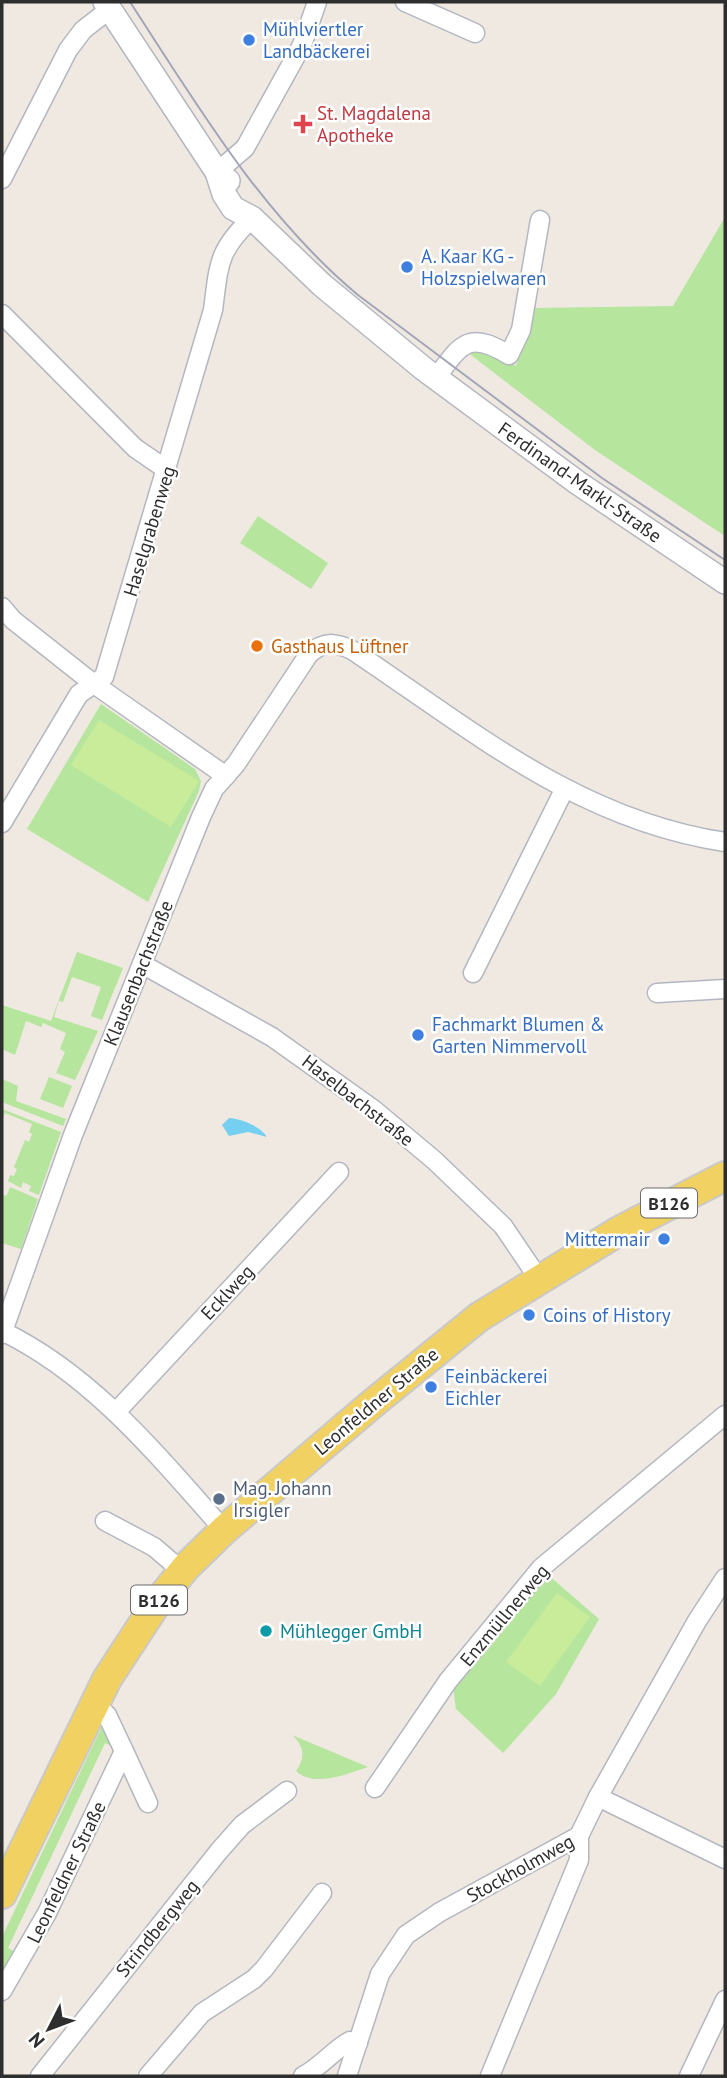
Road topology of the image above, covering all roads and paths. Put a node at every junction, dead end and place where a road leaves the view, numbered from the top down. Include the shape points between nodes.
1 (317, 2) edge
2 (405, 2) edge
3 (108, 6) edge
4 (475, 33) dead end
5 (217, 172) junction
6 (2, 179) edge
7 (252, 218) junction
8 (540, 220) dead end
9 (2, 314) edge
10 (436, 378) junction
11 (167, 470) junction
12 (725, 582) edge
13 (2, 607) edge
14 (94, 684) junction
15 (226, 776) junction
16 (564, 790) junction
17 (2, 823) edge
18 (725, 842) edge
19 (142, 964) junction
20 (473, 973) dead end
21 (725, 989) edge
22 (657, 993) dead end
23 (339, 1172) dead end
24 (725, 1176) edge
25 (539, 1279) junction
26 (2, 1332) edge
27 (116, 1412) junction
28 (725, 1415) edge
29 (105, 1521) dead end
30 (223, 1530) junction
31 (182, 1572) junction
32 (725, 1578) edge
33 (94, 1703) junction
34 (124, 1751) junction
35 (375, 1788) dead end
36 (287, 1791) dead end
37 (598, 1797) junction
38 (148, 1803) dead end
39 (579, 1836) junction
40 (725, 1859) edge
41 (322, 1893) dead end
42 (2, 1894) edge
43 (2, 1990) edge
44 (725, 2000) edge
45 (358, 2043) junction
46 (40, 2076) edge
47 (148, 2076) edge
48 (303, 2076) edge
49 (347, 2076) edge
50 (490, 2076) edge
51 (689, 2076) edge

1 - 5 street via 302,45 245,148
2 - 4 street
3 - 5 street, Ferdinand-Markl-Straße
3 - 6 street via 68,50
5 - 7 street, Ferdinand-Markl-Straße via 227,201
7 - 10 street, Ferdinand-Markl-Straße via 322,285
7 - 11 street, Haselgrabenweg via 229,240 222,254 213,310
8 - 10 street via 521,330 509,355 491,344 471,342 456,350
9 - 11 street via 135,448
10 - 12 street, Ferdinand-Markl-Straße via 578,483
11 - 14 street, Haselgrabenweg via 104,677
13 - 14 street
14 - 15 street
14 - 17 street, Haselgrabenweg via 79,694
15 - 16 street, Klausenbachstraße via 309,654 328,643 352,650
15 - 19 street, Klausenbachstraße via 201,817
16 - 18 street via 649,826
16 - 20 street
19 - 25 street, Haselbachstraße via 272,1037 373,1109 503,1226
19 - 26 street, Klausenbachstraße via 73,1135
21 - 22 street
23 - 27 street, Ecklweg
24 - 25 main road, Leonfeldner Straße / B126 via 655,1210
25 - 30 main road, Leonfeldner Straße / B126 via 445,1342
26 - 27 street via 75,1377
27 - 30 street
28 - 35 street, Enzmüllnerweg via 541,1568 448,1681
29 - 31 street via 155,1547
30 - 31 main road, Leonfeldner Straße / B126
31 - 33 main road, Leonfeldner Straße / B126 via 134,1635
32 - 37 street, Stockholmweg
33 - 34 street via 107,1715
33 - 42 main road, Leonfeldner Straße / B126
34 - 38 street
34 - 43 street, Leonfeldner Straße via 47,1913
36 - 46 street, Strindbergweg via 242,1825
37 - 39 street, Stockholmweg
37 - 40 street
39 - 45 street, Stockholmweg via 406,1935 380,1974
39 - 50 street via 579,1860
41 - 47 street via 264,1969 202,2013
44 - 51 street
45 - 48 street via 350,2041
45 - 49 street, Stockholmweg

